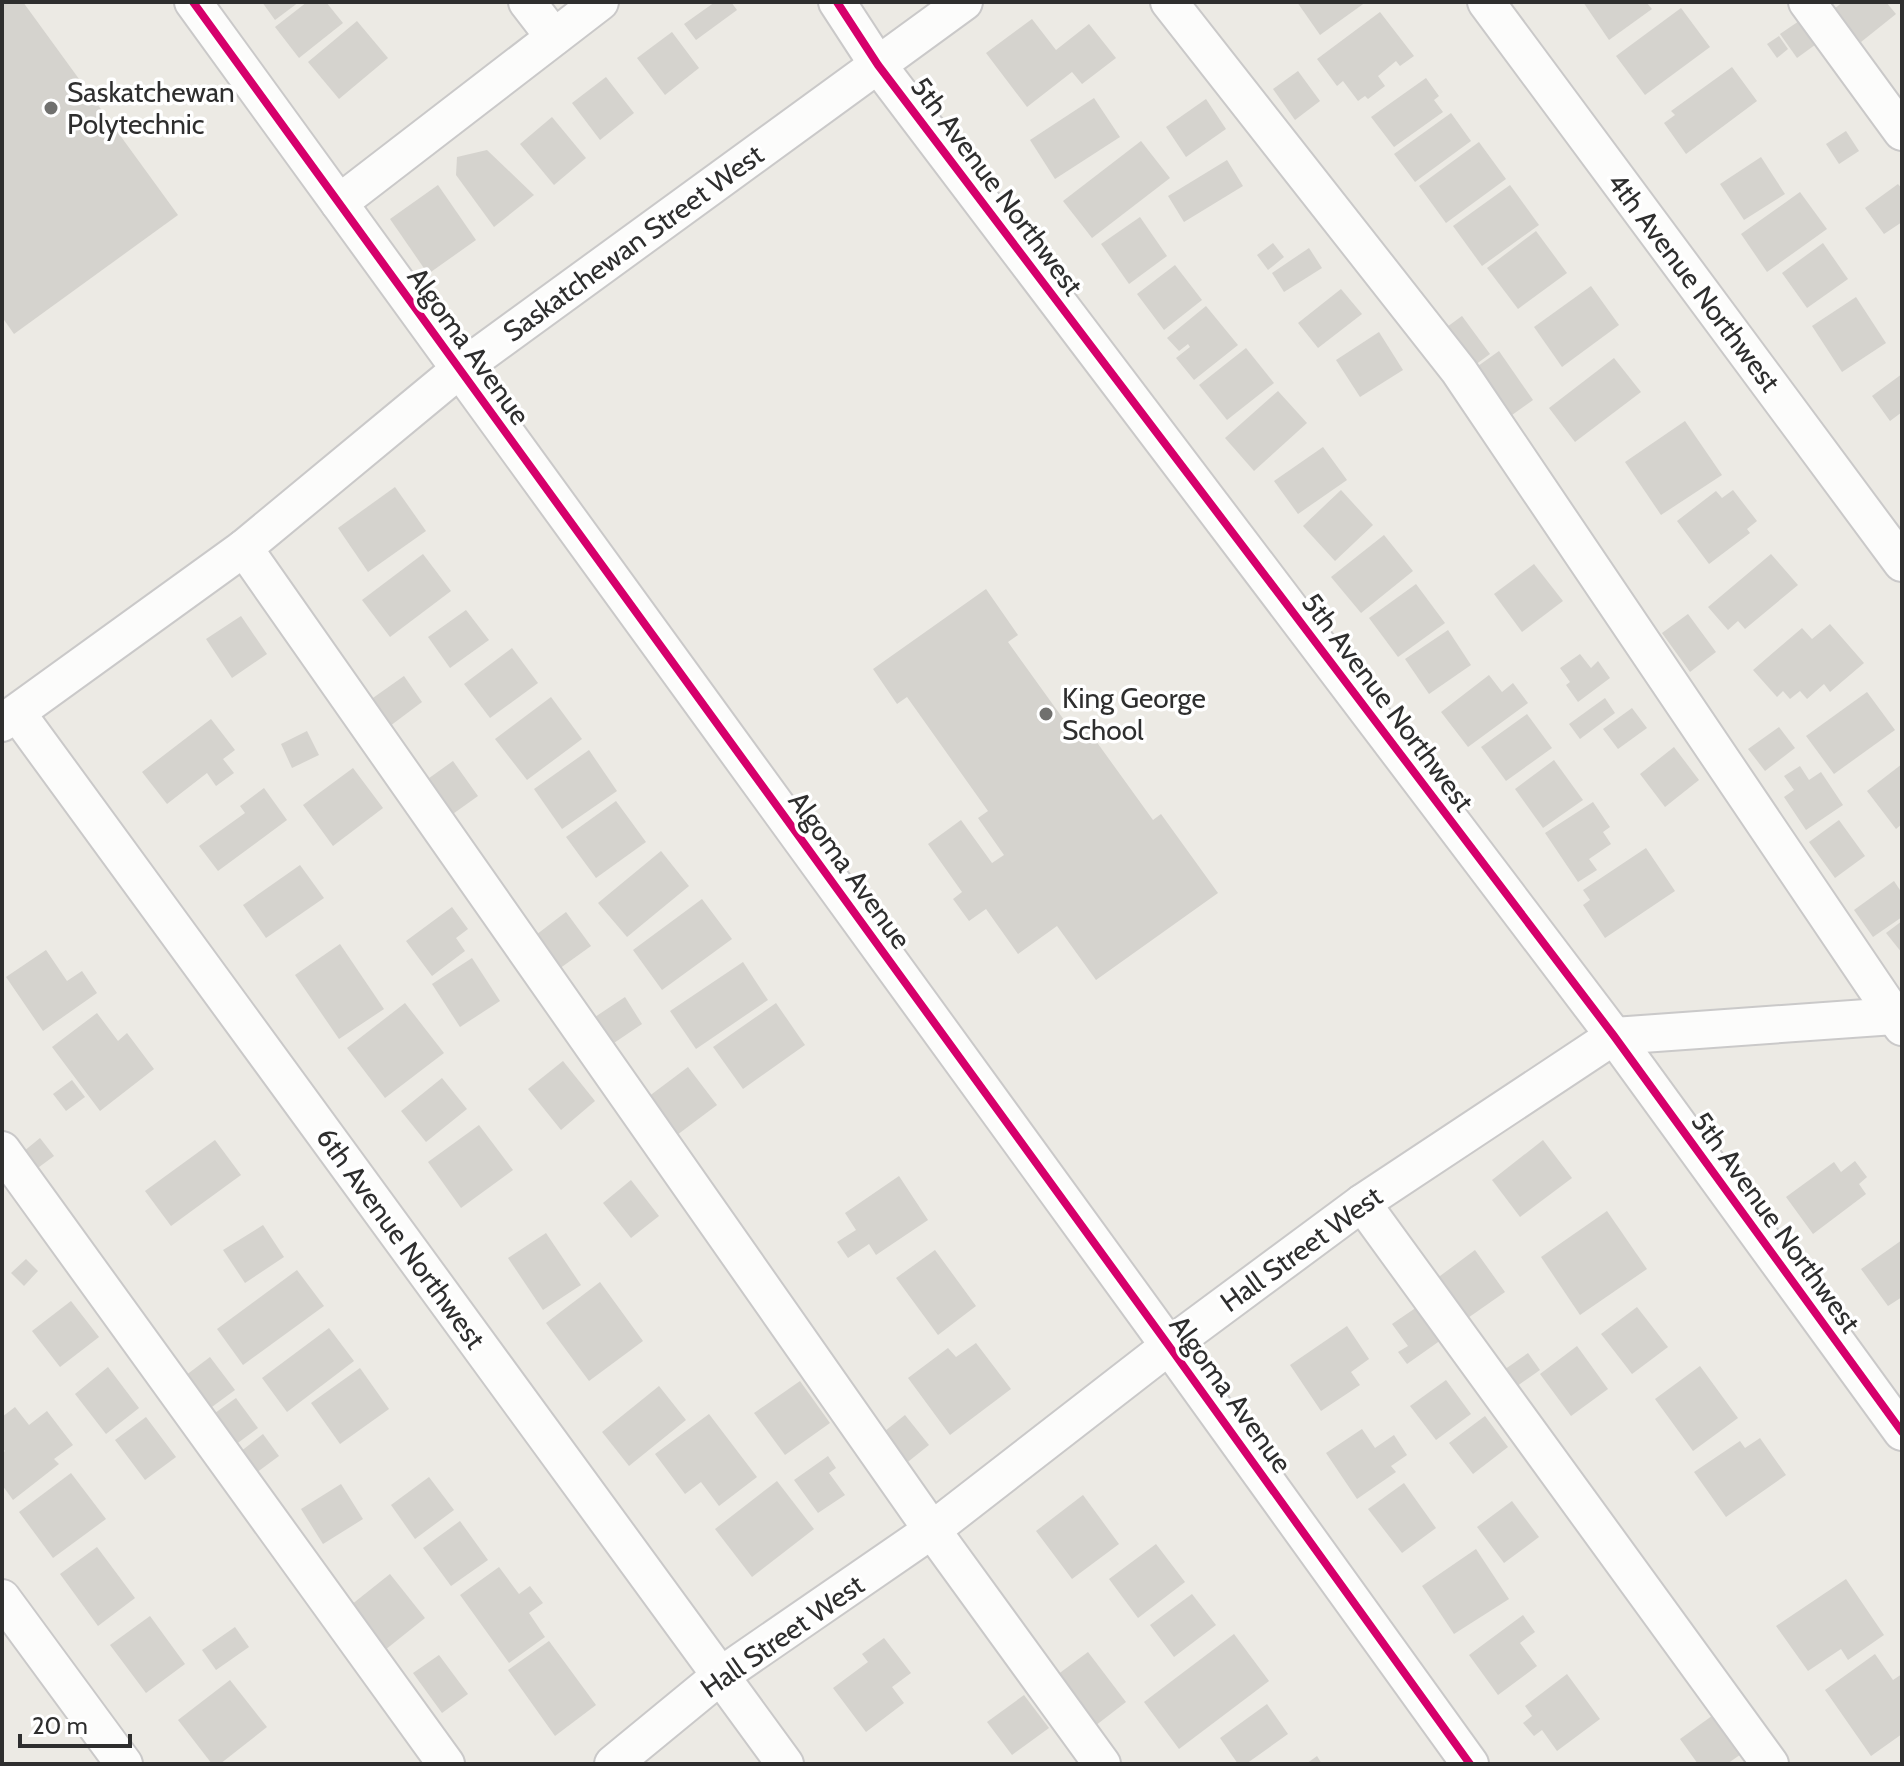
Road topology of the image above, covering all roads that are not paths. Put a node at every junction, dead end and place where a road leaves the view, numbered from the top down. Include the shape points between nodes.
1 (193, 2) edge
2 (527, 2) edge
3 (600, 2) edge
4 (837, 2) edge
5 (964, 2) edge
6 (1169, 2) edge
7 (1486, 2) edge
8 (1807, 2) edge
9 (554, 37) junction
10 (878, 65) junction
11 (1902, 132) edge
12 (339, 203) junction
13 (459, 370) junction
14 (244, 548) junction
15 (1902, 563) edge
16 (9, 718) edge
17 (1899, 1019) edge
18 (1614, 1036) junction
19 (2, 1150) edge
20 (1362, 1203) junction
21 (1169, 1346) junction
22 (1902, 1432) edge
23 (932, 1530) junction
24 (2, 1598) edge
25 (720, 1676) junction
26 (124, 1764) edge
27 (446, 1764) edge
28 (613, 1764) edge
29 (785, 1764) edge
30 (1102, 1764) edge
31 (1470, 1764) edge
32 (1770, 1764) edge

1 - 12 street, Algoma Avenue
2 - 9 street
3 - 9 street
4 - 10 street, 5th Avenue Northwest
5 - 10 street, Saskatchewan Street West
6 - 17 street via 1459,371
7 - 15 street, 4th Avenue Northwest
8 - 11 street
9 - 12 street
10 - 13 street, Saskatchewan Street West
10 - 18 street, 5th Avenue Northwest
12 - 13 street, Algoma Avenue
13 - 14 street, Saskatchewan Street West
13 - 21 street, Algoma Avenue
14 - 16 street, Saskatchewan Street West
14 - 23 street
16 - 25 street, 6th Avenue Northwest
17 - 18 street, Hall Street West
18 - 20 street, Hall Street West
18 - 22 street, 5th Avenue Northwest
19 - 27 street
20 - 21 street, Hall Street West
20 - 32 street
21 - 23 street, Hall Street West
21 - 31 street, Algoma Avenue
23 - 25 street, Hall Street West
23 - 30 street
24 - 26 street
25 - 28 street, Hall Street West
25 - 29 street, 6th Avenue Northwest

